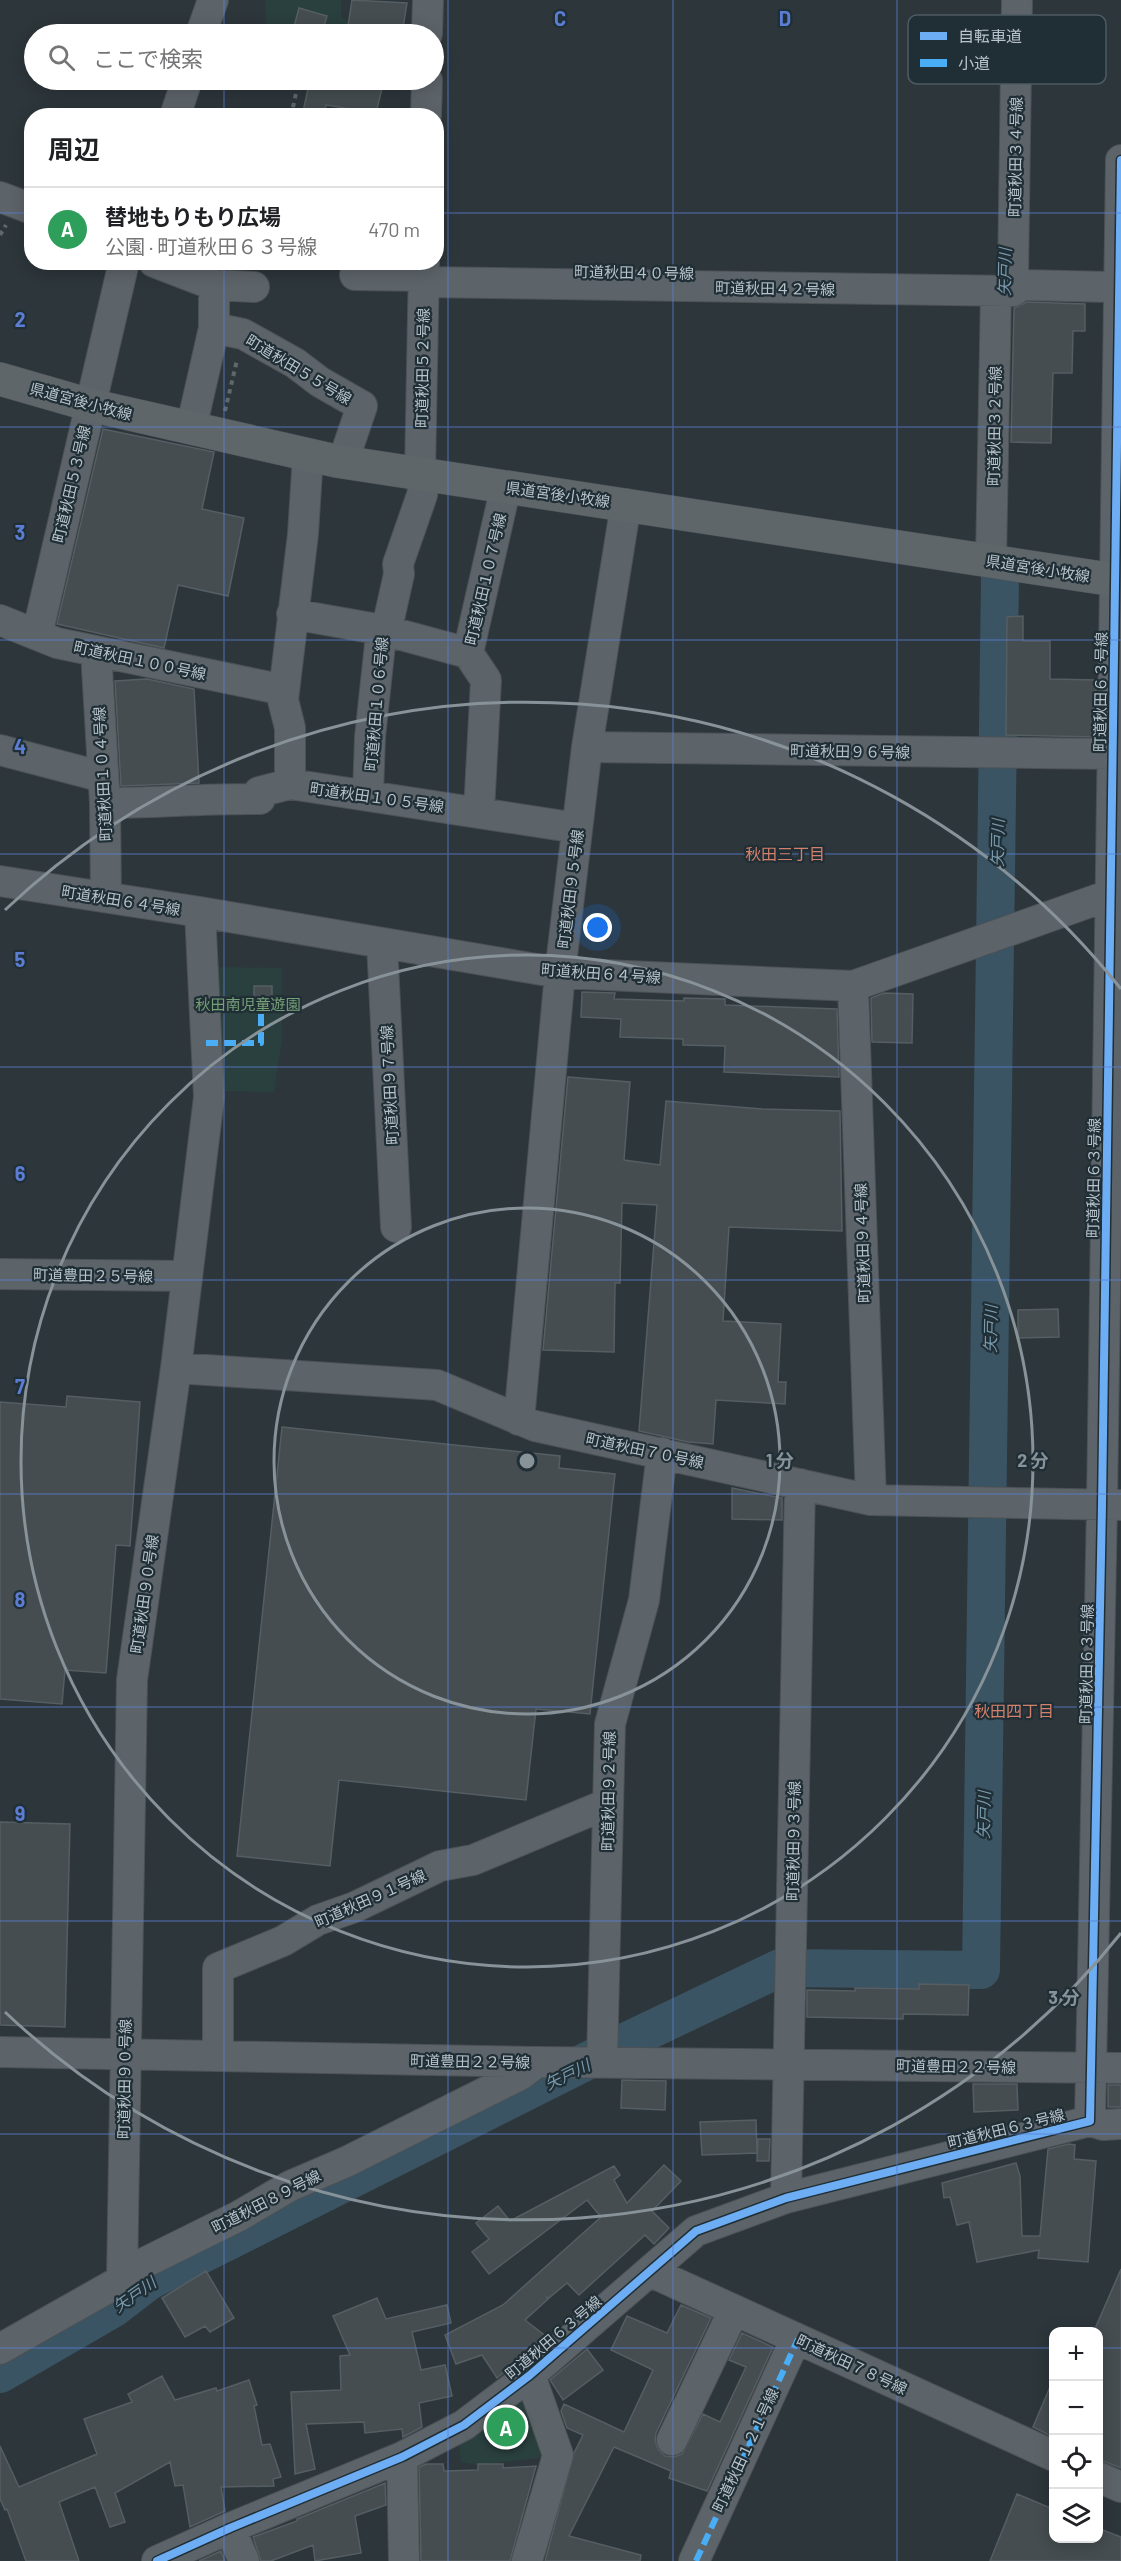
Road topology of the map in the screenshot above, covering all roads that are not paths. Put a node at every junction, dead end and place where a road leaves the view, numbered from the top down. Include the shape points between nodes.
1 (213, 0) edge
2 (428, 0) edge
3 (1000, 0) edge
4 (1017, 0) edge
5 (1000, 15) edge
6 (1016, 15) edge
7 (205, 24) edge
8 (428, 24) edge
9 (1002, 84) edge
10 (1014, 84) edge
11 (186, 90) edge
12 (427, 90) edge
13 (184, 108) edge
14 (426, 108) edge
15 (1121, 160) edge
16 (0, 197) edge
17 (24, 206) edge
18 (122, 270) edge
19 (175, 270) edge
20 (424, 272) edge
21 (355, 275) dead end
22 (1007, 283) junction
23 (214, 285) junction
24 (254, 287) dead end
25 (1118, 287) edge
26 (214, 328) junction
27 (0, 379) edge
28 (90, 405) junction
29 (191, 429) junction
30 (1119, 447) edge
31 (308, 455) junction
32 (343, 462) junction
33 (423, 475) junction
34 (506, 486) junction
35 (626, 504) junction
36 (992, 561) junction
37 (1118, 580) edge
38 (292, 614) junction
39 (0, 620) edge
40 (383, 630) junction
41 (37, 635) junction
42 (96, 651) junction
43 (468, 653) junction
44 (284, 690) junction
45 (587, 747) junction
46 (0, 750) edge
47 (1112, 754) junction
48 (290, 784) junction
49 (104, 790) junction
50 (368, 795) junction
51 (479, 812) junction
52 (577, 828) junction
53 (0, 881) edge
54 (106, 897) junction
55 (1116, 908) edge
56 (200, 912) junction
57 (382, 943) junction
58 (560, 973) junction
59 (853, 986) junction
60 (1114, 1187) edge
61 (396, 1227) dead end
62 (0, 1274) edge
63 (186, 1276) junction
64 (176, 1368) junction
65 (1112, 1407) edge
66 (519, 1419) junction
67 (662, 1453) junction
68 (800, 1484) junction
69 (872, 1500) junction
70 (1111, 1505) edge
71 (1109, 1786) edge
72 (607, 1804) junction
73 (0, 2052) edge
74 (124, 2054) junction
75 (218, 2056) junction
76 (537, 2062) junction
77 (602, 2062) junction
78 (789, 2064) junction
79 (1107, 2068) edge
80 (1090, 2121) junction
81 (1121, 2124) edge
82 (786, 2198) junction
83 (651, 2272) junction
84 (122, 2280) junction
85 (734, 2310) junction
86 (796, 2338) junction
87 (0, 2349) edge
88 (530, 2375) junction
89 (672, 2440) dead end
90 (1049, 2454) edge
91 (402, 2457) junction
92 (1103, 2479) edge
93 (1121, 2487) edge
94 (230, 2528) junction
95 (157, 2561) edge
96 (244, 2561) edge
97 (404, 2561) edge
98 (527, 2561) edge
99 (694, 2561) edge

1 - 7 street
2 - 8 street
3 - 5 street, 町道秋田３２号線
4 - 6 street, 町道秋田３４号線
9 - 22 street, 町道秋田３２号線
10 - 22 street, 町道秋田３４号線
11 - 13 street
12 - 14 street
15 - 25 street, 町道秋田６３号線
16 - 17 street
18 - 28 street, 町道秋田５３号線
19 - 23 street
20 - 21 street, 町道秋田４２号線
20 - 22 street, 町道秋田４２号線
20 - 33 street, 町道秋田５２号線
22 - 25 street, 町道秋田４２号線
22 - 36 street, 町道秋田３２号線
23 - 24 street
23 - 26 street
25 - 30 street, 町道秋田６３号線
26 - 29 street
26 - 32 street, 町道秋田５５号線 via 243,334 362,406
27 - 28 main road, 県道宮後小牧線
28 - 29 main road, 県道宮後小牧線
28 - 41 street, 町道秋田５３号線
29 - 31 main road, 県道宮後小牧線
30 - 37 street, 町道秋田６３号線
31 - 32 main road, 県道宮後小牧線
31 - 38 street, 町道秋田１０５号線
32 - 33 main road, 県道宮後小牧線
33 - 34 main road, 県道宮後小牧線
33 - 40 street, 町道秋田１０６号線 via 422,495 398,564 389,619
34 - 35 main road, 県道宮後小牧線
34 - 43 street, 町道秋田１０７号線
35 - 36 main road, 県道宮後小牧線
35 - 45 street, 町道秋田９５号線
36 - 37 main road, 県道宮後小牧線
37 - 47 street, 町道秋田６３号線
38 - 40 street
38 - 44 street, 町道秋田１０５号線
39 - 41 street, 町道秋田１００号線
40 - 43 street
40 - 50 street, 町道秋田１０６号線 via 370,737
41 - 42 street, 町道秋田１００号線
42 - 44 street, 町道秋田１００号線
42 - 49 street, 町道秋田１０４号線
43 - 51 street, 町道秋田１０７号線 via 486,680
44 - 48 street, 町道秋田１０５号線 via 290,728
45 - 47 street, 町道秋田９６号線
45 - 52 street, 町道秋田９５号線
46 - 49 street
47 - 55 street, 町道秋田６３号線
48 - 49 street via 259,792 260,799 204,798 164,803
48 - 50 street, 町道秋田１０５号線
49 - 54 street, 町道秋田１０４号線
50 - 51 street, 町道秋田１０５号線
51 - 52 street, 町道秋田１０５号線
52 - 58 street, 町道秋田９５号線
53 - 54 street, 町道秋田６４号線
54 - 56 street, 町道秋田６４号線
55 - 59 street, 町道秋田６４号線
55 - 60 street, 町道秋田６３号線
56 - 57 street, 町道秋田６４号線
56 - 63 street, 町道秋田９０号線 via 209,1097
57 - 58 street, 町道秋田６４号線
57 - 61 street, 町道秋田９７号線
58 - 59 street, 町道秋田６４号線
58 - 66 street, 町道秋田９５号線
59 - 69 street, 町道秋田９４号線
60 - 65 street, 町道秋田６３号線
62 - 63 street, 町道豊田２５号線
63 - 64 street, 町道秋田９０号線
64 - 66 street, 町道秋田７０号線 via 438,1385
64 - 74 street, 町道秋田９０号線 via 132,1680
65 - 70 street, 町道秋田６３号線
66 - 67 street, 町道秋田７０号線 via 535,1426
67 - 68 street, 町道秋田７０号線
67 - 72 street, 町道秋田９２号線 via 644,1600 610,1724
68 - 69 street, 町道秋田７０号線
68 - 78 street, 町道秋田９３号線
69 - 70 street, 町道秋田７０号線
70 - 71 street, 町道秋田６３号線
71 - 79 street, 町道秋田６３号線
72 - 75 street, 町道秋田９１号線 via 473,1860 440,1866 218,1968
72 - 77 street, 町道秋田９２号線
73 - 74 street, 町道豊田２２号線
74 - 75 street, 町道豊田２２号線
74 - 84 street, 町道秋田９０号線
75 - 76 street, 町道豊田２２号線
76 - 77 street, 町道豊田２２号線
76 - 84 street, 町道秋田８９号線 via 520,2075 290,2186 146,2262
77 - 78 street, 町道豊田２２号線
78 - 79 street, 町道豊田２２号線
78 - 82 street, 町道秋田９３号線
79 - 80 street, 町道秋田６３号線
80 - 81 street
80 - 82 street, 町道秋田６３号線
82 - 83 street, 町道秋田６３号線 via 696,2231
83 - 85 street, 町道秋田７８号線
83 - 88 street, 町道秋田６３号線
84 - 87 street, 町道秋田８９号線
85 - 86 street, 町道秋田７８号線
85 - 89 street
86 - 90 street, 町道秋田７８号線
86 - 99 street, 町道秋田１２１号線
88 - 91 street, 町道秋田６３号線 via 464,2425
88 - 98 street via 558,2455
91 - 94 street, 町道秋田６３号線
91 - 97 street
92 - 93 street
94 - 95 street, 町道秋田６３号線
94 - 96 street

